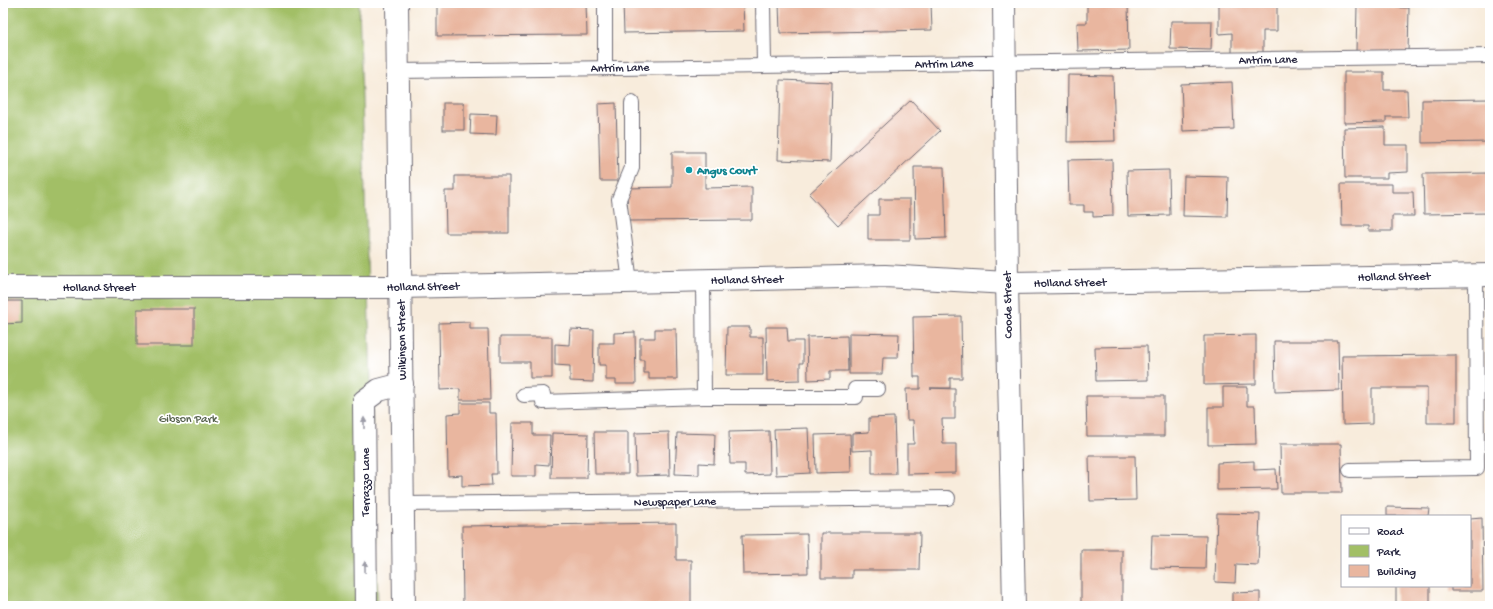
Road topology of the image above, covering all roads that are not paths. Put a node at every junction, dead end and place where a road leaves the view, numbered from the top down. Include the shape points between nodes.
1 (397, 3) edge
2 (605, 3) edge
3 (763, 3) edge
4 (1004, 3) edge
5 (1490, 56) edge
6 (1005, 62) junction
7 (764, 65) junction
8 (605, 67) junction
9 (397, 71) junction
10 (632, 103) dead end
11 (1483, 275) edge
12 (703, 280) junction
13 (630, 282) junction
14 (1007, 283) junction
15 (3, 287) edge
16 (400, 287) junction
17 (402, 384) junction
18 (878, 389) dead end
19 (524, 395) dead end
20 (704, 397) junction
21 (1350, 470) dead end
22 (948, 498) dead end
23 (402, 504) junction
24 (366, 606) edge
25 (404, 606) edge
26 (1014, 606) edge

1 - 9 street, Wilkinson Street
2 - 8 lane
3 - 7 lane
4 - 6 street, Coode Street
5 - 6 lane, Antrim Lane
6 - 7 lane, Antrim Lane
6 - 14 street, Coode Street
7 - 8 lane, Antrim Lane
8 - 9 lane, Antrim Lane
9 - 16 street, Wilkinson Street
10 - 13 lane via 632,168 619,199
11 - 14 street, Holland Street
11 - 21 lane via 1477,468
12 - 13 street, Holland Street
12 - 14 street, Holland Street via 885,276
12 - 20 lane
13 - 16 street, Holland Street
14 - 26 street, Coode Street
15 - 16 street, Holland Street
16 - 17 street, Wilkinson Street
17 - 23 street, Wilkinson Street
24 -> 17 street, Terrazzo Lane via 364,401 379,390
18 - 20 lane via 856,389 856,397
19 - 20 lane via 544,394 544,402
22 - 23 lane, Newspaper Lane
23 - 25 street, Wilkinson Street

